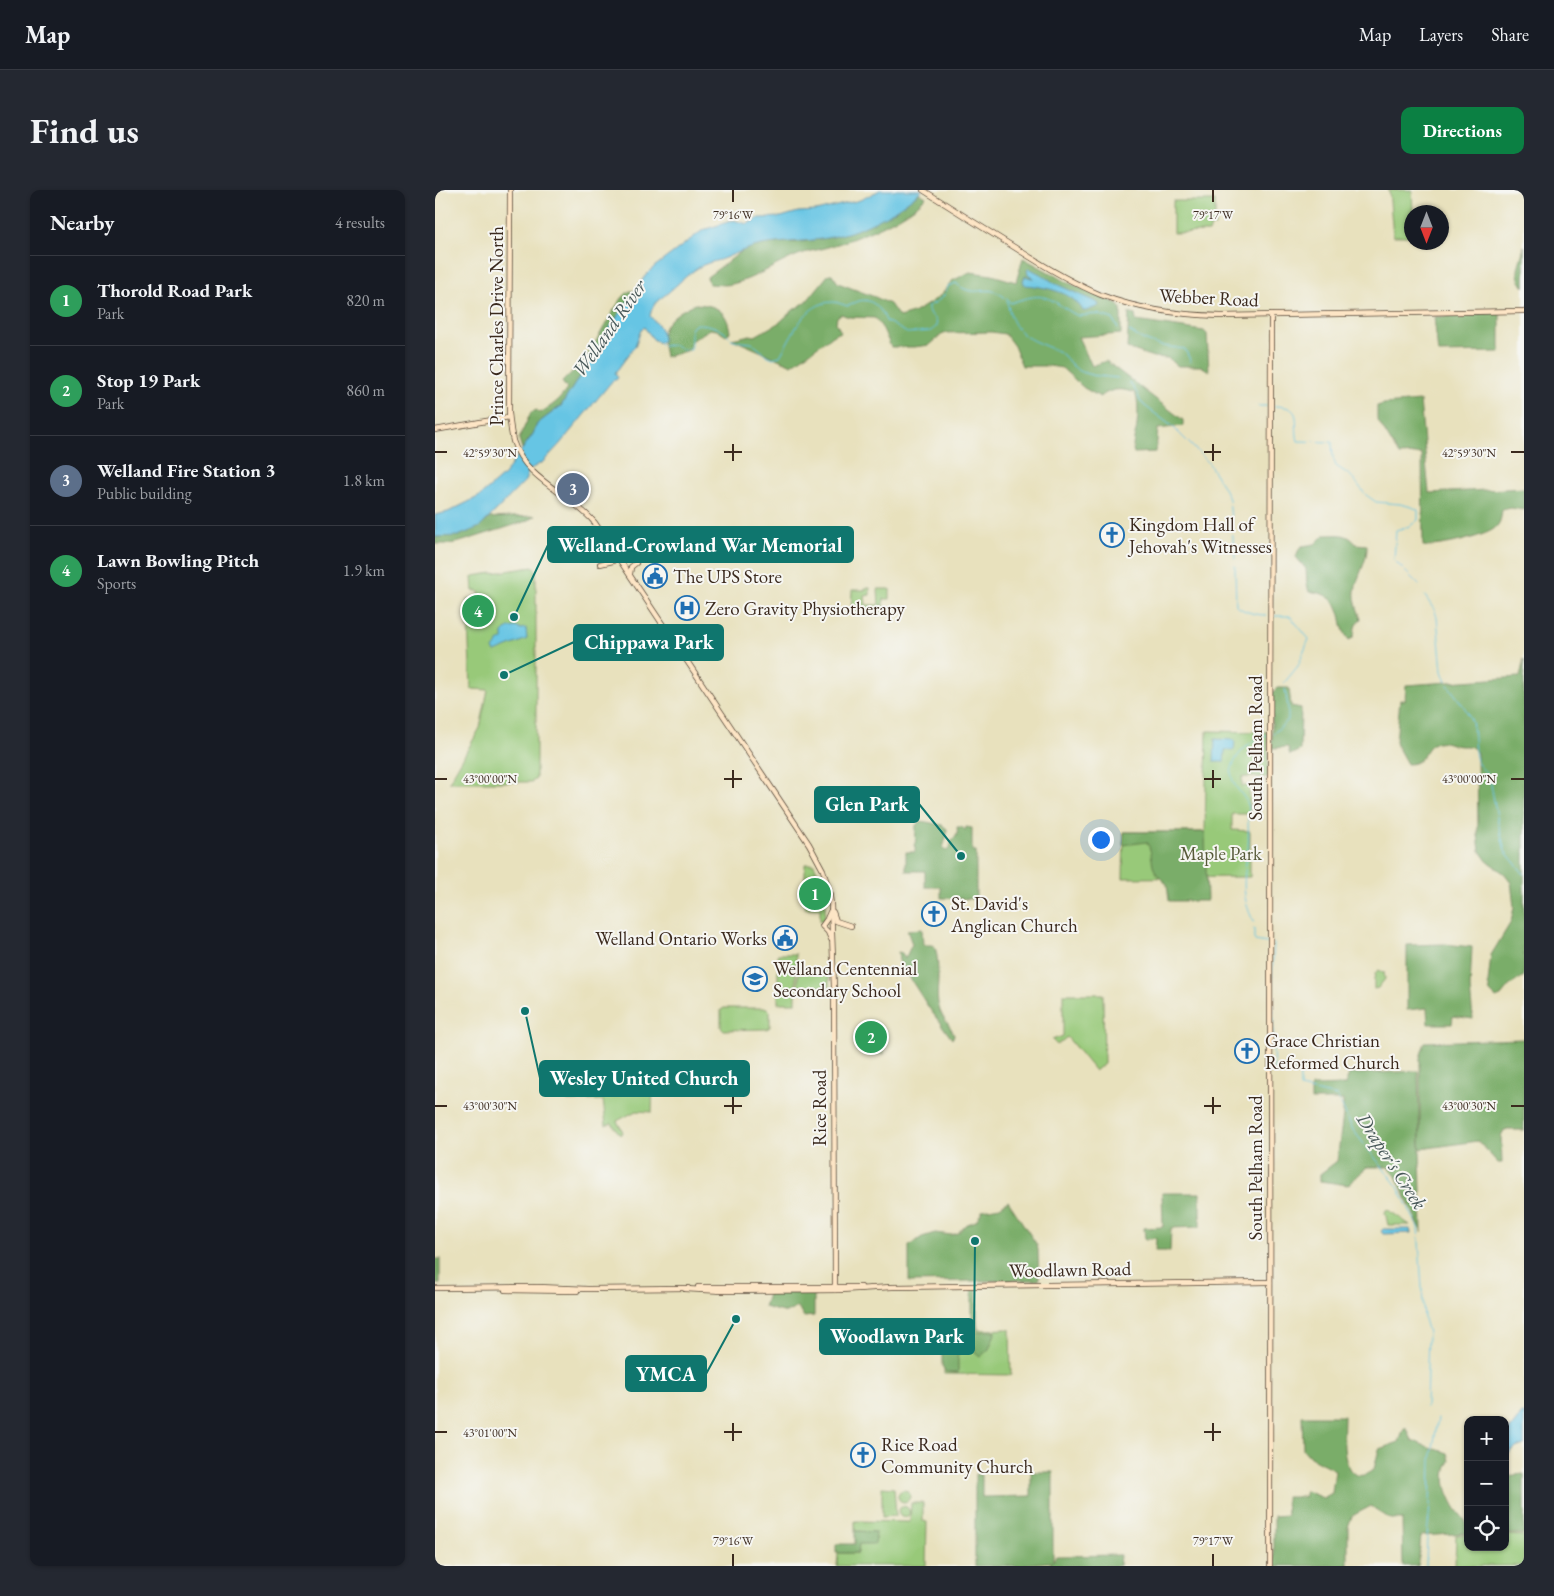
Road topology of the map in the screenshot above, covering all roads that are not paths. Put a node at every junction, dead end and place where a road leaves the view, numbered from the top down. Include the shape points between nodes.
1 (511, 190) edge
2 (923, 190) edge
3 (1524, 311) edge
4 (1271, 315) junction
5 (509, 417) junction
6 (495, 420) junction
7 (511, 429) junction
8 (435, 430) edge
9 (616, 552) junction
10 (636, 563) dead end
11 (600, 564) dead end
12 (631, 576) junction
13 (831, 904) junction
14 (820, 926) junction
15 (831, 926) junction
16 (851, 926) dead end
17 (832, 940) junction
18 (1270, 1282) junction
19 (435, 1288) edge
20 (835, 1288) junction
21 (1269, 1566) edge

1 - 5 main road, Prince Charles Drive North
2 - 4 main road, Webber Road via 1057,274 1103,295 1139,307 1183,314
3 - 4 main road, Webber Road
4 - 18 main road, South Pelham Road
5 - 6 main road
5 - 7 main road, Prince Charles Drive North
6 - 7 main road via 504,422
6 - 8 main road
7 - 9 main road, Prince Charles Drive North via 517,450 526,465 590,516
9 - 11 main road via 613,561
9 - 12 main road, Prince Charles Drive North
10 - 12 main road via 631,566
12 - 13 main road, Prince Charles Drive North via 815,853 827,881
13 - 14 main road via 828,918
13 - 15 main road, Prince Charles Drive North
13 - 16 main road via 836,921
14 - 15 main road
14 - 17 main road
15 - 17 main road, Rice Road
17 - 20 main road, Rice Road
18 - 20 main road, Woodlawn Road
18 - 21 main road, South Pelham Road
19 - 20 main road, Woodlawn Road via 723,1291

